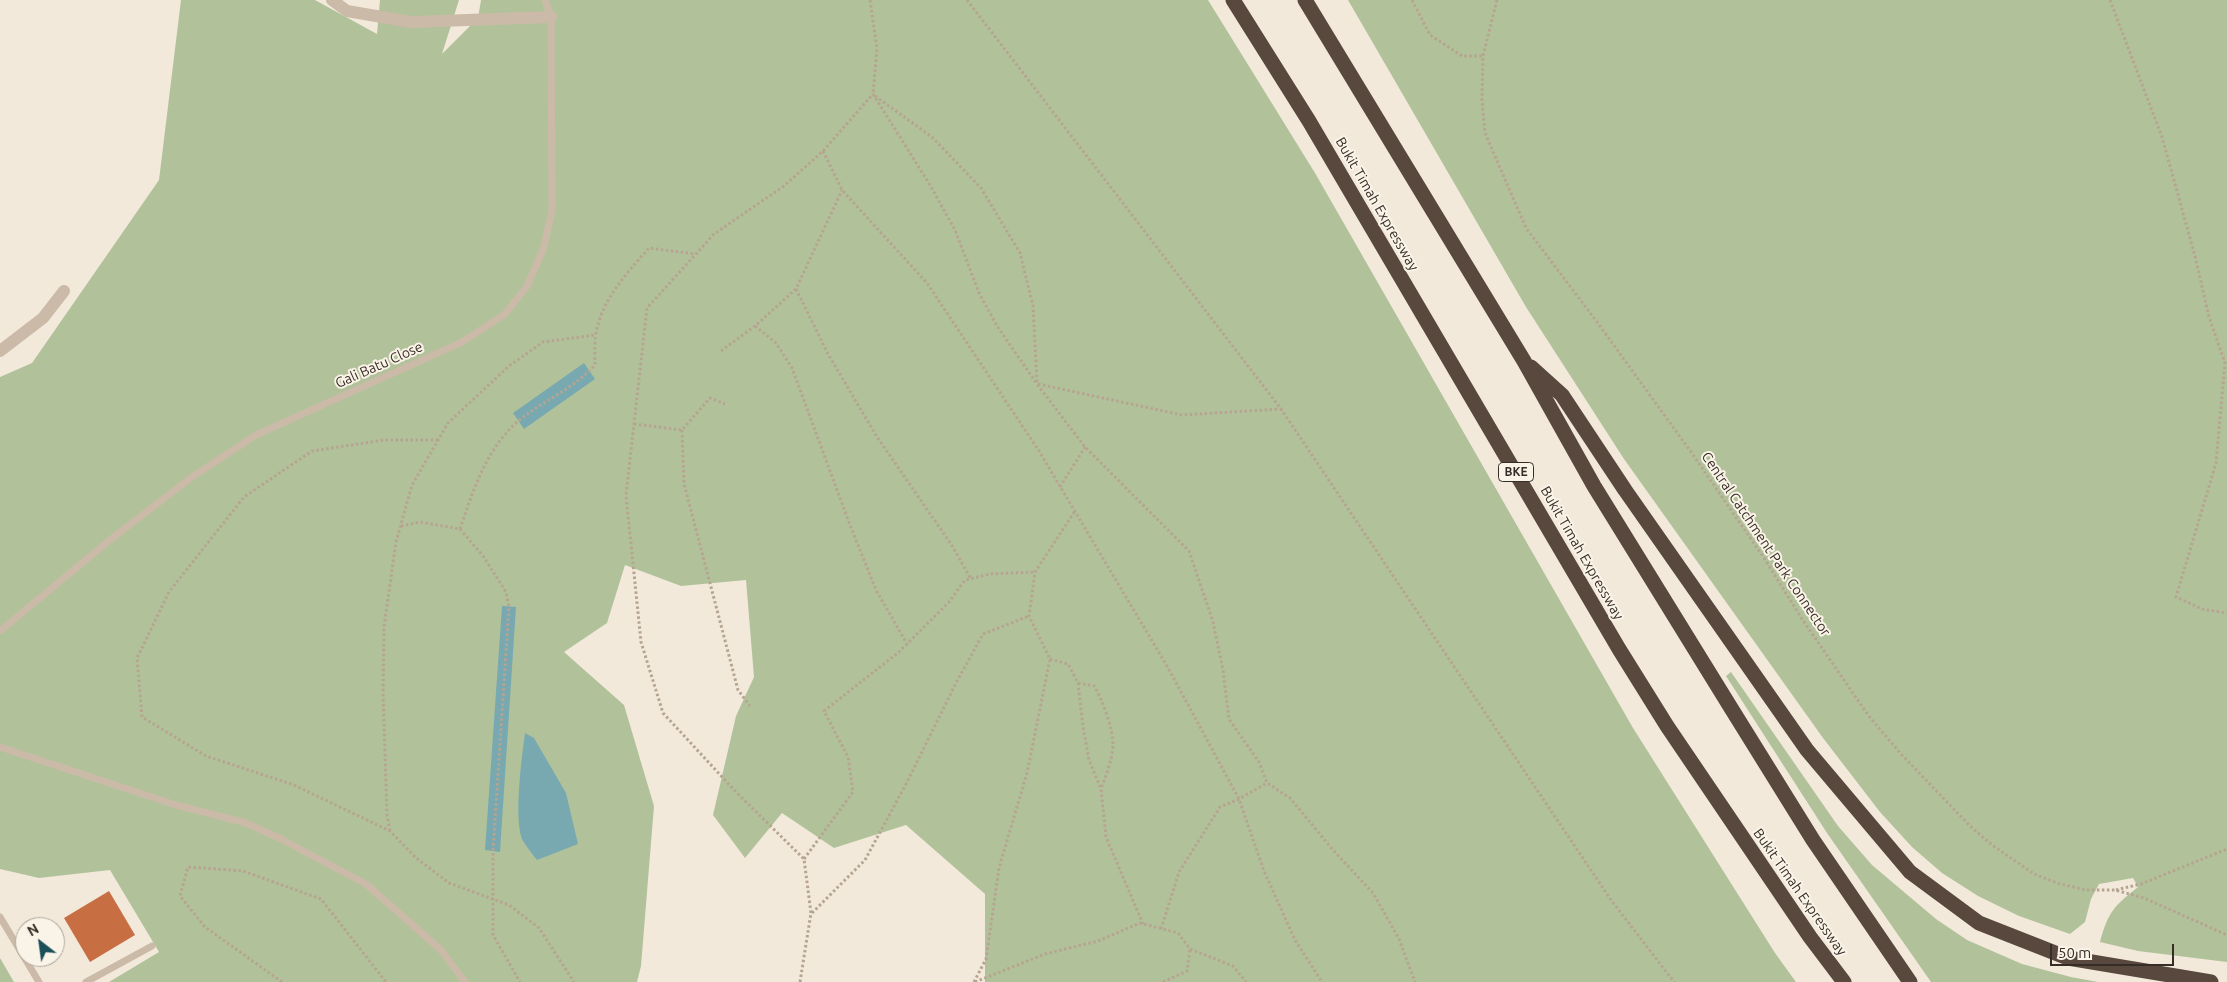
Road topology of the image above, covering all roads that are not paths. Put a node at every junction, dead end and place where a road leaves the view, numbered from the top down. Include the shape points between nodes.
1 (332, 0) edge
2 (545, 0) edge
3 (1233, 0) edge
4 (1305, 0) edge
5 (551, 17) junction
6 (64, 291) dead end
7 (0, 351) edge
8 (1524, 361) junction
9 (0, 631) edge
10 (0, 747) edge
11 (0, 917) edge
12 (1810, 937) junction
13 (152, 946) dead end
14 (39, 982) edge
15 (86, 982) edge
16 (465, 982) edge
17 (1838, 982) edge
18 (1844, 982) edge
19 (1910, 982) edge
20 (2212, 982) edge

1 - 5 street via 347,11 411,22
2 - 5 lane, Gali Batu Close
3 - 12 highway, Bukit Timah Expressway / BKE via 1309,121 1666,726
4 - 8 highway
5 - 9 lane, Gali Batu Close via 552,210 544,247 527,286 505,314 462,342 256,435 184,483
6 - 7 street via 44,318
8 - 19 highway via 1594,486 1746,733
8 - 20 highway via 1562,395 1807,750 1910,872 1979,923 2068,958
10 - 16 lane via 176,805 246,823 281,839 366,884 440,949
11 - 14 lane
12 - 17 highway
12 - 18 highway, Bukit Timah Expressway / BKE
13 - 15 lane

